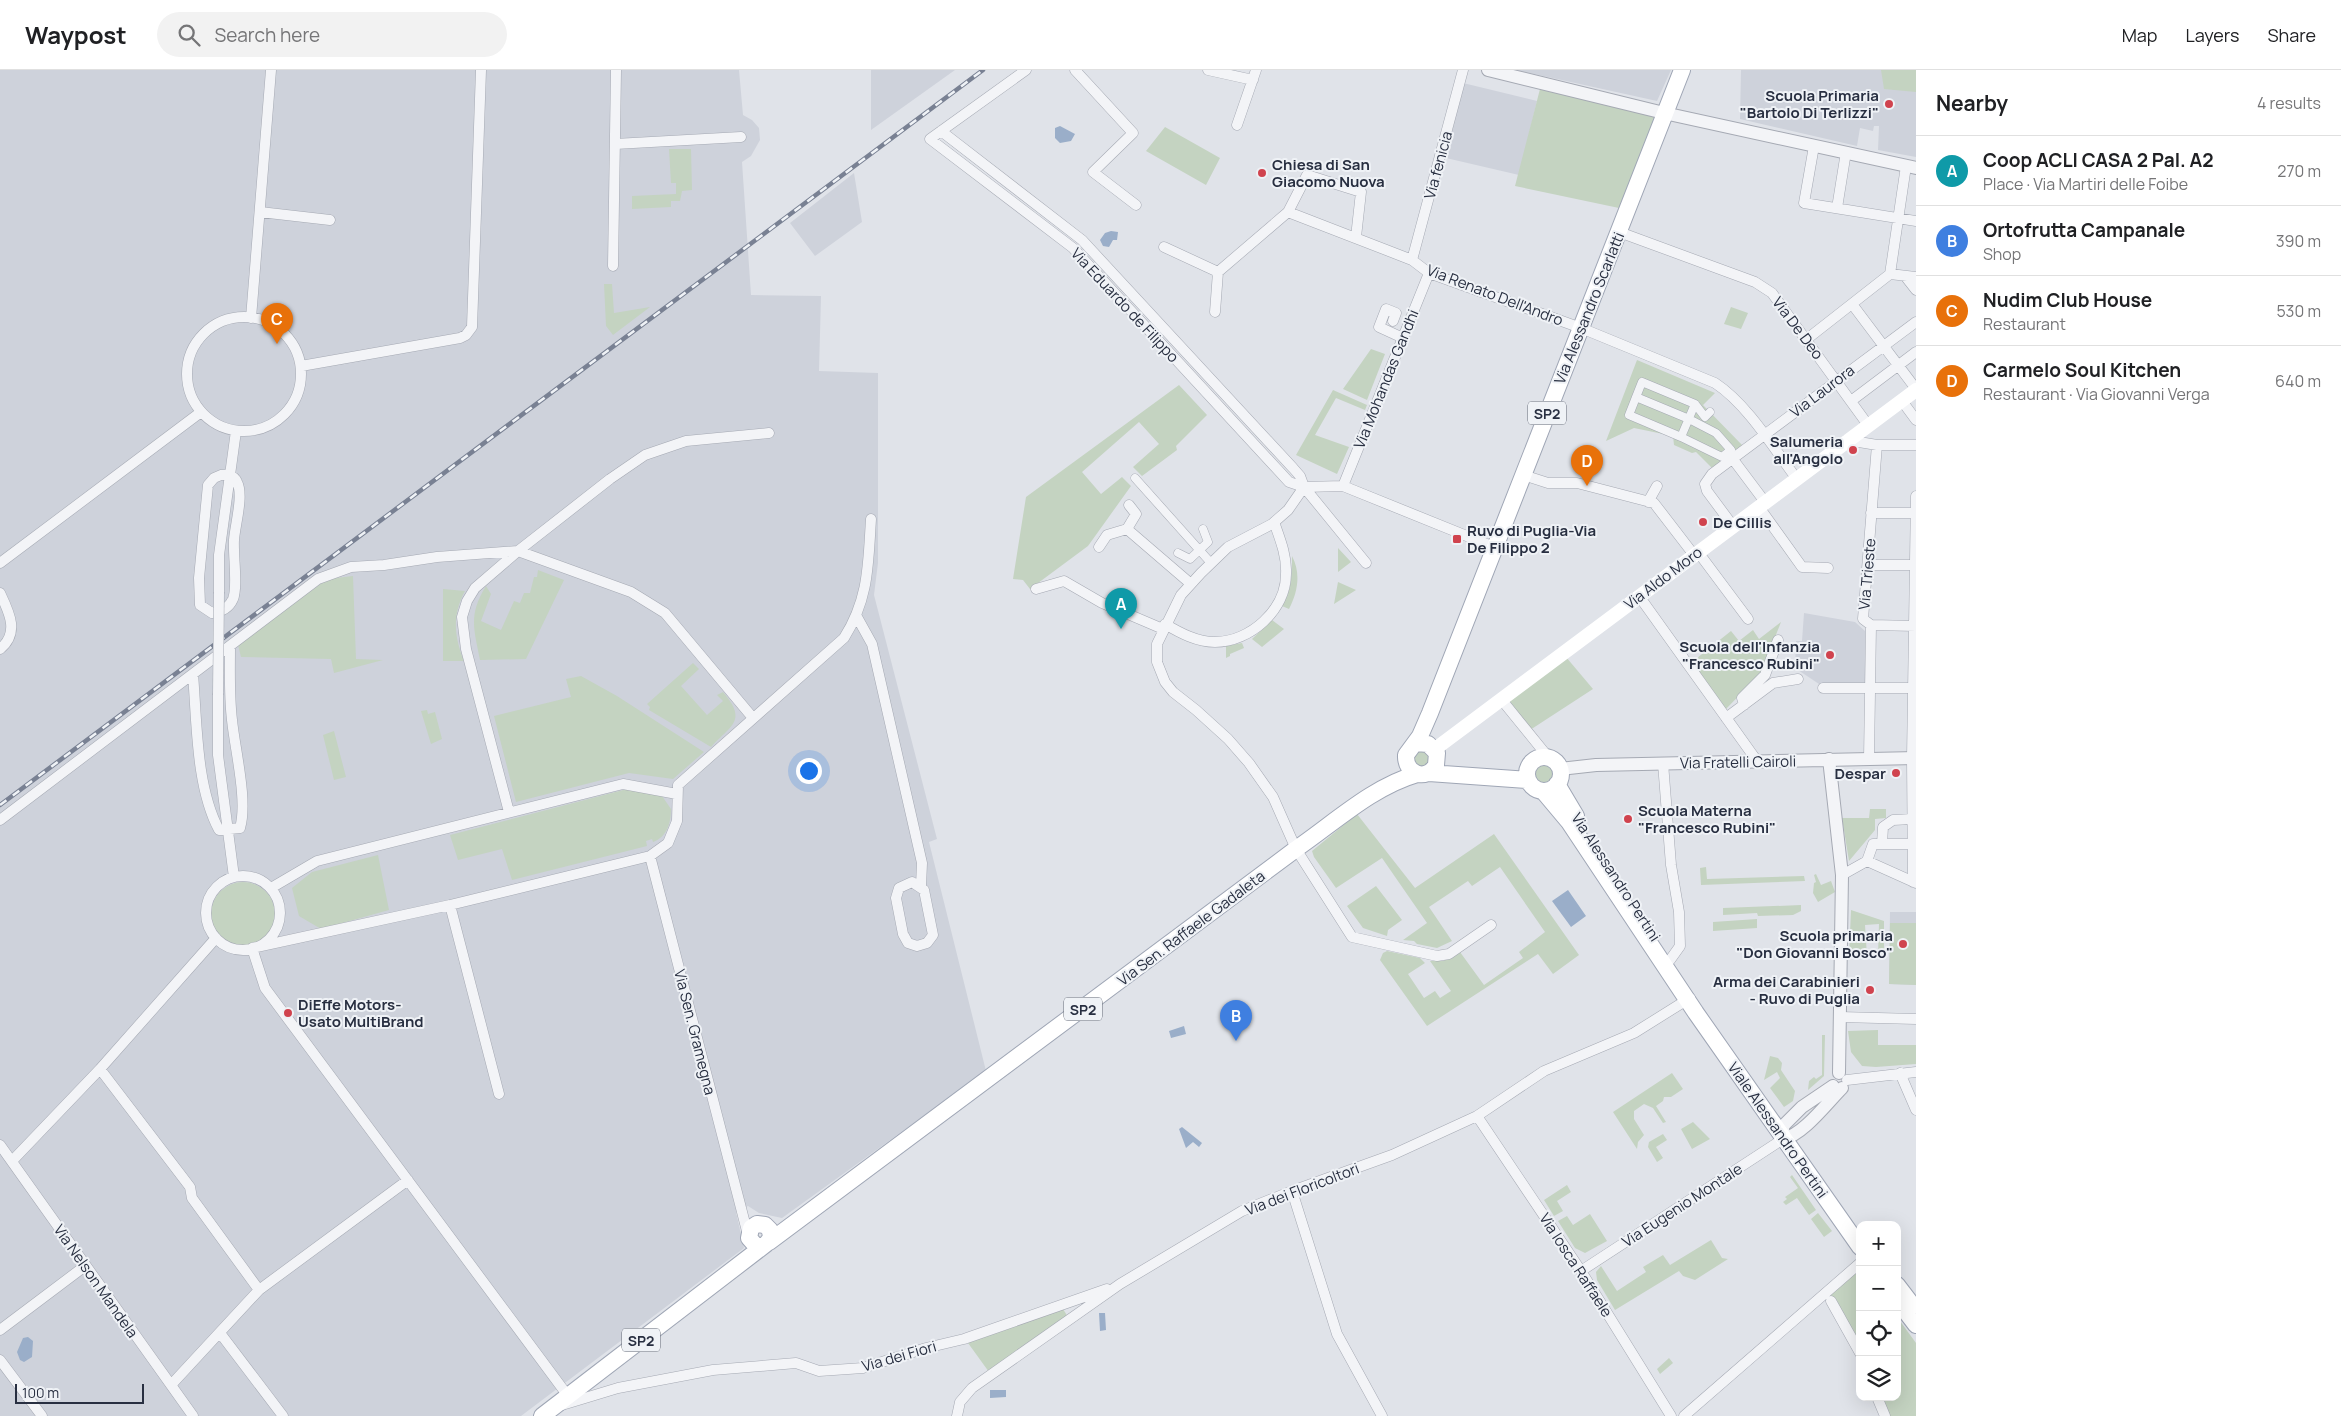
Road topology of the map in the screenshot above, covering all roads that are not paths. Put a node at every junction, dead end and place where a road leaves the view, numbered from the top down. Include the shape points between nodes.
1 (271, 70) edge
2 (481, 70) edge
3 (616, 70) edge
4 (1026, 70) edge
5 (1075, 70) edge
6 (1208, 70) edge
7 (1463, 70) edge
8 (1488, 70) edge
9 (1682, 70) edge
10 (1254, 75) edge
11 (1664, 113) junction
12 (1238, 125) dead end
13 (940, 131) junction
14 (742, 138) dead end
15 (615, 144) junction
16 (1814, 146) junction
17 (1846, 152) junction
18 (1911, 167) edge
19 (1136, 205) dead end
20 (1837, 208) junction
21 (260, 212) junction
22 (1288, 212) junction
23 (1899, 218) junction
24 (330, 220) dead end
25 (1916, 221) edge
26 (1619, 232) junction
27 (1356, 237) junction
28 (1164, 247) dead end
29 (1412, 260) junction
30 (613, 266) dead end
31 (1218, 272) junction
32 (1429, 273) junction
33 (1890, 274) junction
34 (1905, 276) junction
35 (1916, 277) edge
36 (1916, 290) edge
37 (1852, 304) junction
38 (1215, 312) dead end
39 (251, 318) junction
40 (1393, 321) dead end
41 (1916, 322) edge
42 (1581, 328) junction
43 (1403, 338) junction
44 (1808, 339) junction
45 (1883, 346) junction
46 (1916, 352) edge
47 (1898, 365) junction
48 (301, 366) junction
49 (1836, 380) junction
50 (1916, 389) edge
51 (1636, 397) junction
52 (1851, 401) junction
53 (1902, 401) junction
54 (1695, 404) junction
55 (201, 412) junction
56 (1710, 412) dead end
57 (1689, 419) junction
58 (1916, 420) edge
59 (1868, 425) junction
60 (236, 431) junction
61 (769, 433) dead end
62 (1764, 434) junction
63 (1681, 437) junction
64 (1847, 440) junction
65 (1877, 445) junction
66 (1916, 445) edge
67 (1732, 458) junction
68 (230, 475) junction
69 (1523, 475) junction
70 (1135, 478) dead end
71 (1796, 478) junction
72 (1343, 486) junction
73 (1657, 486) dead end
74 (1304, 487) junction
75 (1916, 496) edge
76 (1648, 502) junction
77 (1129, 505) dead end
78 (1762, 505) junction
79 (1872, 513) junction
80 (1916, 513) edge
81 (871, 519) dead end
82 (1274, 522) junction
83 (1733, 526) junction
84 (1127, 528) junction
85 (1203, 529) dead end
86 (1098, 547) dead end
87 (1494, 547) junction
88 (518, 551) junction
89 (1200, 551) junction
90 (1178, 553) dead end
91 (1696, 554) junction
92 (0, 563) edge
93 (1211, 563) junction
94 (1366, 563) dead end
95 (1868, 565) junction
96 (1916, 565) edge
97 (1828, 568) dead end
98 (1190, 584) junction
99 (1036, 590) dead end
100 (0, 593) edge
101 (1639, 596) junction
102 (857, 617) junction
103 (1748, 619) dead end
104 (1871, 625) junction
105 (1164, 626) junction
106 (1915, 626) edge
107 (1778, 640) dead end
108 (230, 646) junction
109 (0, 649) edge
110 (193, 674) junction
111 (1798, 679) dead end
112 (1823, 688) dead end
113 (1871, 688) junction
114 (1915, 688) edge
115 (1501, 699) junction
116 (1744, 705) junction
117 (1430, 714) junction
118 (753, 718) junction
119 (1726, 718) junction
120 (1416, 743) junction
121 (1546, 757) junction
122 (1914, 758) edge
123 (1829, 759) junction
124 (1869, 759) junction
125 (1406, 760) junction
126 (1430, 761) junction
127 (1757, 761) junction
128 (1663, 764) junction
129 (1529, 773) junction
130 (1554, 781) junction
131 (677, 794) junction
132 (1374, 794) junction
133 (509, 812) junction
134 (1912, 819) junction
135 (0, 820) edge
136 (228, 831) junction
137 (1882, 844) junction
138 (1914, 844) edge
139 (1296, 849) junction
140 (650, 856) junction
141 (1867, 861) junction
142 (1842, 875) junction
143 (234, 877) junction
144 (1915, 882) edge
145 (921, 886) junction
146 (271, 888) junction
147 (450, 905) junction
148 (1491, 925) dead end
149 (216, 938) junction
150 (252, 948) junction
151 (1672, 968) junction
152 (1692, 1005) junction
153 (1840, 1017) junction
154 (1916, 1019) edge
155 (100, 1069) junction
156 (1916, 1072) edge
157 (1900, 1073) junction
158 (1840, 1082) junction
159 (500, 1094) dead end
160 (1916, 1110) edge
161 (1477, 1116) junction
162 (1786, 1134) junction
163 (0, 1145) edge
164 (12, 1161) junction
165 (408, 1180) junction
166 (1292, 1191) junction
167 (741, 1207) junction
168 (1856, 1228) edge
169 (760, 1236) junction
170 (1856, 1241) edge
171 (85, 1266) junction
172 (1856, 1266) edge
173 (1581, 1271) junction
174 (1120, 1284) junction
175 (259, 1290) junction
176 (1901, 1291) edge
177 (1831, 1301) dead end
178 (1901, 1305) edge
179 (1916, 1310) edge
180 (1916, 1325) edge
181 (0, 1330) edge
182 (220, 1332) junction
183 (1856, 1346) edge
184 (0, 1360) edge
185 (171, 1385) junction
186 (568, 1396) junction
187 (1879, 1401) edge
188 (548, 1411) edge
189 (42, 1416) edge
190 (193, 1416) edge
191 (283, 1416) edge
192 (958, 1416) edge
193 (1382, 1416) edge
194 (1671, 1416) edge
195 (1684, 1416) edge
196 (1885, 1416) edge

1 - 21 street
2 - 48 street via 470,331 460,338
3 - 15 street
4 - 13 street
5 - 19 street via 1133,133 1093,172
6 - 10 street
7 - 29 street, Via fenicia
8 - 11 street
9 - 11 main road, Via Alessandro Scarlatti / SP2
10 - 12 street
11 - 16 street
11 - 26 main road, Via Alessandro Scarlatti / SP2
13 - 74 street, Via Eduardo de Filippo via 1082,240 1272,444 1300,476
13 - 74 street, Via Eduardo de Filippo via 930,139 1073,248 1289,482
14 - 15 street
15 - 30 street
16 - 17 street
16 - 20 street via 1804,203
17 - 18 street
17 - 20 street
18 - 23 street
20 - 23 street
21 - 24 street
21 - 39 street
22 - 27 street, Via Renato Dell'Andro
22 - 27 street via 1307,175 1361,192
22 - 31 street
23 - 25 street
23 - 33 street
26 - 42 main road, Via Alessandro Scarlatti / SP2
26 - 44 street, Via De Deo via 1755,282 1772,293
27 - 29 street, Via Renato Dell'Andro
28 - 31 street
29 - 32 street, Via Renato Dell'Andro
31 - 38 street
32 - 42 street, Via Renato Dell'Andro
32 - 43 street, Via Mohandas Gandhi
33 - 34 street
33 - 37 street
34 - 35 street
34 - 36 street
37 - 44 street
37 - 45 street
39 - 48 street via 280,330 294,346
39 - 55 street via 232,319 213,326 193,348 187,366 188,386
40 - 43 street via 1396,313 1386,309 1379,327
41 - 45 street, Via Laurora
42 - 62 street, Via Renato Dell'Andro via 1715,383 1729,392
42 - 69 main road, Via Alessandro Scarlatti / SP2
43 - 72 street, Via Mohandas Gandhi
44 - 49 street, Via De Deo
45 - 47 street
45 - 49 street, Via Laurora
46 - 47 street
47 - 50 street
47 - 52 street
48 - 60 street via 295,401 280,419 259,429
49 - 52 street, Via De Deo
49 - 62 street, Via Laurora
50 - 53 main road, Via Aldo Moro
51 - 54 street via 1642,382
51 - 57 street
51 - 63 street via 1629,416
52 - 59 street, Via De Deo
53 - 58 street
53 - 59 main road, Via Aldo Moro
54 - 56 street via 1705,417
54 - 57 street
55 - 60 street via 213,423
55 - 92 street
57 - 63 street
57 - 63 street via 1716,433 1731,450 1722,457
59 - 64 main road, Via Aldo Moro
60 - 68 street
61 - 88 street via 686,441 645,455 610,478
62 - 67 street, Via Laurora
62 - 71 street, Via Renato Dell'Andro
64 - 65 street
64 - 71 main road, Via Aldo Moro
65 - 66 street
65 - 79 street, Via Trieste
67 - 78 street
67 - 83 street, Via Laurora via 1705,484
68 - 68 street via 214,478 208,485 205,500 198,597 200,605 212,613 229,606 235,591 234,540 240,496 238,483
68 - 136 street, bridge via 219,555 218,592 218,755
69 - 76 street via 1548,483 1577,483
69 - 87 main road, Via Alessandro Scarlatti / SP2
70 - 89 street
71 - 78 main road, Via Aldo Moro
72 - 74 street
72 - 87 street
73 - 76 street
74 - 82 street via 1288,510
74 - 94 street
75 - 80 street
76 - 91 street via 1654,503
77 - 84 street via 1136,514
78 - 83 main road, Via Aldo Moro
78 - 97 street via 1802,567
79 - 80 street
79 - 95 street, Via Trieste
80 - 96 street
81 - 102 street via 868,570
82 - 93 street via 1228,547
82 - 105 street via 1284,551 1286,577 1277,605 1265,622 1240,636 1213,642
83 - 91 main road, Via Aldo Moro
84 - 86 street via 1107,535
84 - 98 street
85 - 89 street via 1208,542
87 - 117 main road, Via Alessandro Scarlatti / SP2
88 - 108 street via 351,567 328,574
88 - 118 street via 631,592 665,613
88 - 133 street via 475,588 462,617 466,649
89 - 90 street via 1190,559
89 - 93 street
91 - 101 main road, Via Aldo Moro
91 - 103 street
93 - 98 street
95 - 96 street
95 - 104 street, Via Trieste via 1863,619
96 - 106 street
98 - 105 street
99 - 105 street via 1064,581 1102,603
100 - 109 street via 12,625 9,640
101 - 115 main road, Via Aldo Moro
101 - 119 street
102 - 118 street via 844,638
102 - 145 street via 872,644 922,863
104 - 106 street
104 - 113 street, Via Trieste
105 - 139 street via 1156,653 1165,682 1228,739 1249,763 1273,797
106 - 114 street
107 - 116 street via 1765,675 1742,698
108 - 110 street
108 - 136 street via 230,701 243,818 240,828
110 - 135 street
110 - 136 street via 200,758 212,816 219,830
111 - 116 street via 1774,683
112 - 113 street
113 - 114 street
113 - 124 street, Via Trieste
114 - 122 street
115 - 121 street
115 - 126 main road, Via Aldo Moro
116 - 119 street
117 - 120 main road, Via Alessandro Scarlatti / SP2
117 - 126 main road, Via Alessandro Scarlatti / SP2
118 - 131 street via 678,785
119 - 127 street
120 - 125 main road, Via Alessandro Scarlatti via 1408,750
120 - 126 main road via 1424,742
121 - 129 main road via 1536,759
121 - 130 main road via 1555,761
122 - 124 street, Via Fratelli Cairoli
122 - 134 street
123 - 124 street, Via Fratelli Cairoli
123 - 127 street, Via Fratelli Cairoli
123 - 142 street
125 - 126 main road via 1409,769
125 - 132 main road, Via Sen. Raffaele Gadaleta / SP2
126 - 129 main road
126 - 132 main road, Via Sen. Raffaele Gadaleta / SP2
127 - 128 street, Via Fratelli Cairoli
128 - 130 street, Via Fratelli Cairoli via 1596,765
128 - 151 street via 1672,874 1679,912 1680,946
129 - 130 main road via 1534,787
130 - 151 main road, Via Alessandro Pertini
131 - 133 street via 623,784
131 - 140 street via 677,821 668,843
132 - 139 main road, Via Sen. Raffaele Gadaleta / SP2
133 - 146 street via 317,861
134 - 137 street via 1893,820 1883,827
134 - 138 street
136 - 143 street
137 - 138 street
137 - 141 street via 1873,844
138 - 144 street
139 - 148 street via 1352,937 1437,956 1449,954
139 - 169 main road, Via Sen. Raffaele Gadaleta / SP2 via 793,1224
140 - 147 street
140 - 167 street, Via Sen. Gramegna
141 - 142 street
141 - 144 street
142 - 153 street
143 - 146 street via 250,876
143 - 149 street via 218,886 207,902 207,921
145 - 145 street via 907,883 899,888 896,898 903,934 908,943 917,946 927,943 933,935 926,894
146 - 150 street via 279,905 278,924 268,940
147 - 150 street
147 - 159 street
149 - 150 street via 232,948
149 - 155 street
150 - 165 street via 265,988
151 - 152 main road, Via Alessandro Pertini
152 - 161 street, Via dei Floricoltori via 1544,1071
152 - 162 main road, Viale Alessandro Pertini
153 - 154 street
153 - 158 street
155 - 164 street
155 - 175 street via 190,1188 192,1198
156 - 157 street
157 - 158 street
157 - 160 street
158 - 162 street
161 - 166 street, Via dei Floricoltori via 1392,1155
161 - 173 street, Via Iosca Raffaele
162 - 168 main road, Viale Alessandro Pertini
162 - 170 main road, Viale Alessandro Pertini
162 - 173 street, Via Eugenio Montale
163 - 164 street, Via Nelson Mandela
164 - 171 street, Via Nelson Mandela
165 - 175 street
165 - 186 street
166 - 174 street, Via dei Floricoltori via 1242,1211
166 - 193 street via 1337,1334
167 - 169 street
167 - 169 street, Via Sen. Gramegna
169 - 186 main road, Via Sen. Raffaele Gadaleta / SP2 via 739,1265
171 - 181 street
171 - 185 street, Via Nelson Mandela
172 - 195 street
173 - 194 street, Via Iosca Raffaele
174 - 188 street, Via dei Fiori via 964,1339 863,1368 819,1371 796,1363 713,1370 618,1388
174 - 192 street, Via dei Floricoltori via 972,1388 960,1402
175 - 182 street
176 - 179 main road
177 - 183 street
178 - 180 main road
182 - 185 street
182 - 191 street
184 - 189 street
185 - 190 street, Via Nelson Mandela
186 - 188 main road, Via Sen. Raffaele Gadaleta / SP2
187 - 196 street

